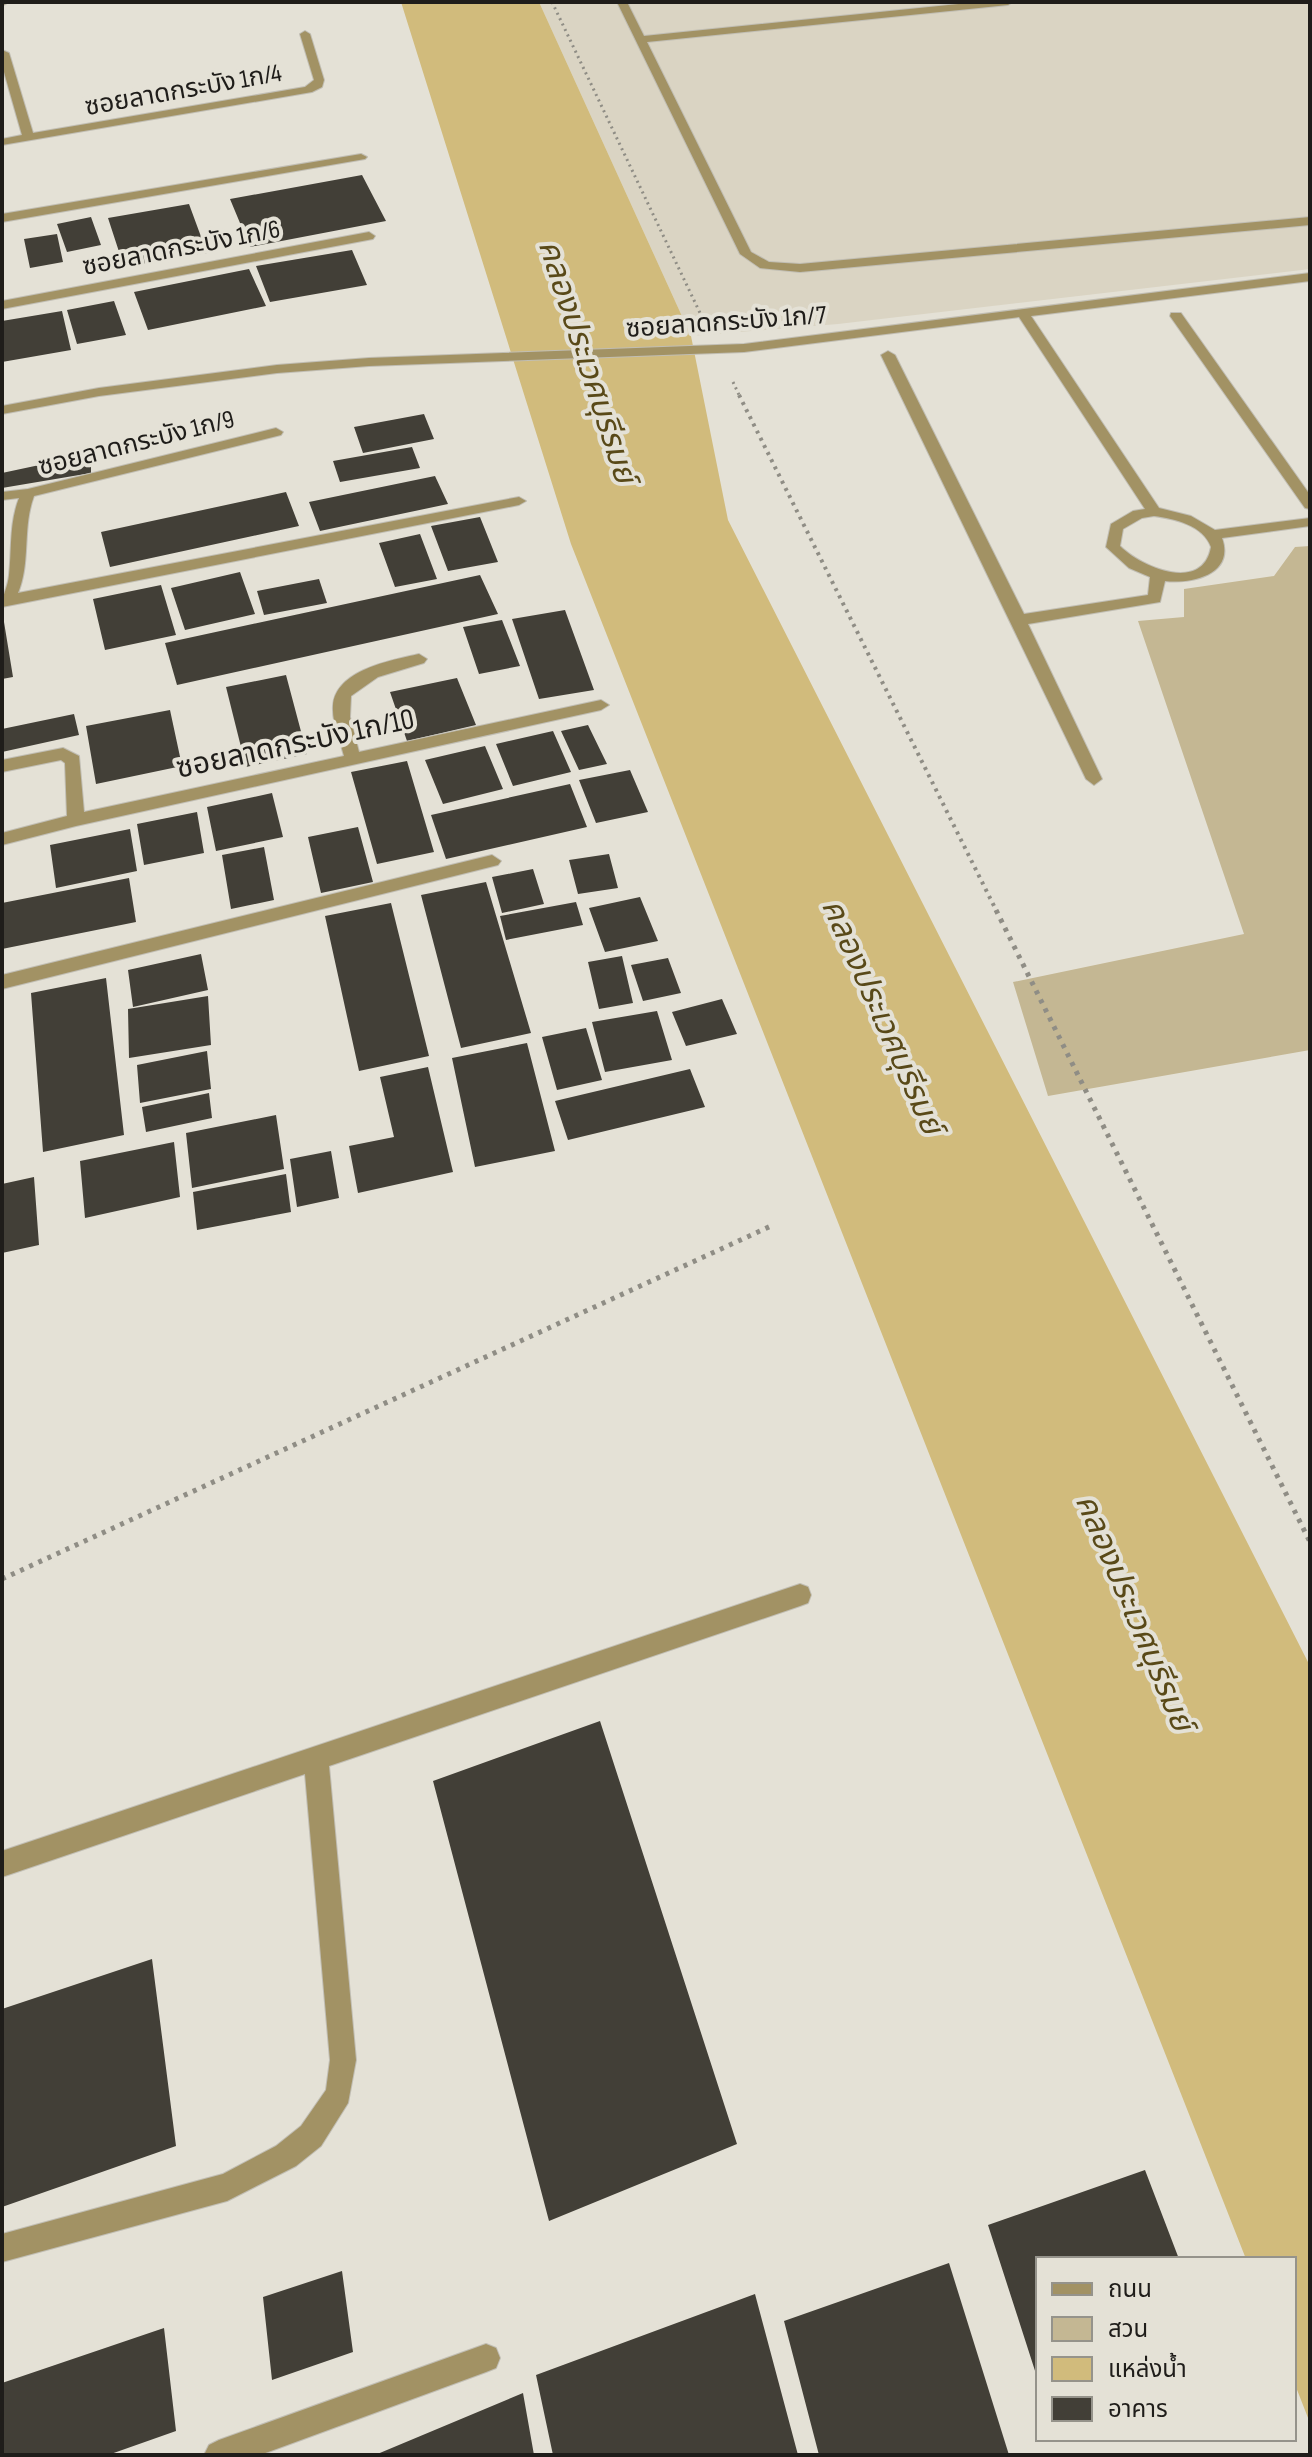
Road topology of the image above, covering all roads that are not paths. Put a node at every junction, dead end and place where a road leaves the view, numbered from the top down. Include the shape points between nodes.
1 (622, 2) edge
2 (1008, 2) edge
3 (305, 34) dead end
4 (640, 40) junction
5 (4, 53) dead end
6 (28, 137) junction
7 (2, 142) edge
8 (361, 157) dead end
9 (2, 218) edge
10 (1310, 221) edge
11 (369, 236) dead end
12 (1310, 277) edge
13 (2, 305) edge
14 (1023, 314) junction
15 (1176, 316) dead end
16 (888, 355) dead end
17 (2, 410) edge
18 (276, 432) dead end
19 (28, 493) junction
20 (2, 496) edge
21 (519, 501) dead end
22 (1310, 505) edge
23 (1154, 512) junction
24 (1310, 522) edge
25 (1211, 535) junction
26 (1158, 575) junction
27 (5, 601) edge
28 (1019, 620) junction
29 (419, 659) dead end
30 (601, 705) dead end
31 (353, 759) junction
32 (2, 766) edge
33 (1094, 779) dead end
34 (76, 820) junction
35 (2, 839) edge
36 (492, 861) dead end
37 (2, 982) edge
38 (800, 1595) dead end
39 (316, 1758) junction
40 (2, 1864) edge
41 (2, 2248) edge
42 (486, 2358) dead end
43 (219, 2455) edge

1 - 4 street
2 - 4 street
3 - 6 street, ซอยลาดกระบัง 1ก/4 via 319,80 308,90
4 - 10 street via 746,254 772,268
5 - 6 street
6 - 7 street, ซอยลาดกระบัง 1ก/4
8 - 9 street
11 - 13 street, ซอยลาดกระบัง 1ก/6
12 - 14 street, ซอยลาดกระบัง 1ก/7
14 - 17 street, ซอยลาดกระบัง 1ก/7 via 744,348 369,362 202,376
14 - 23 street
15 - 22 street
16 - 28 street
18 - 19 street, ซอยลาดกระบัง 1ก/9
19 - 20 street
19 - 27 street, ซอยลาดกระบัง 1ก/9 via 19,517 16,580
21 - 27 street
23 - 25 street via 1187,518
23 - 26 street via 1125,519 1112,537 1120,558
24 - 25 street
25 - 26 street via 1217,546 1210,566 1183,577
26 - 28 street via 1155,599
28 - 33 street
29 - 31 street via 391,666 347,689 341,702
30 - 31 street, ซอยลาดกระบัง 1ก/10
31 - 34 street, ซอยลาดกระบัง 1ก/10
32 - 34 street via 63,754 73,760
34 - 35 street, ซอยลาดกระบัง 1ก/10
36 - 37 street
38 - 39 street
39 - 40 street
39 - 41 street via 343,2060 339,2094 311,2136 286,2156 227,2187
42 - 43 street

